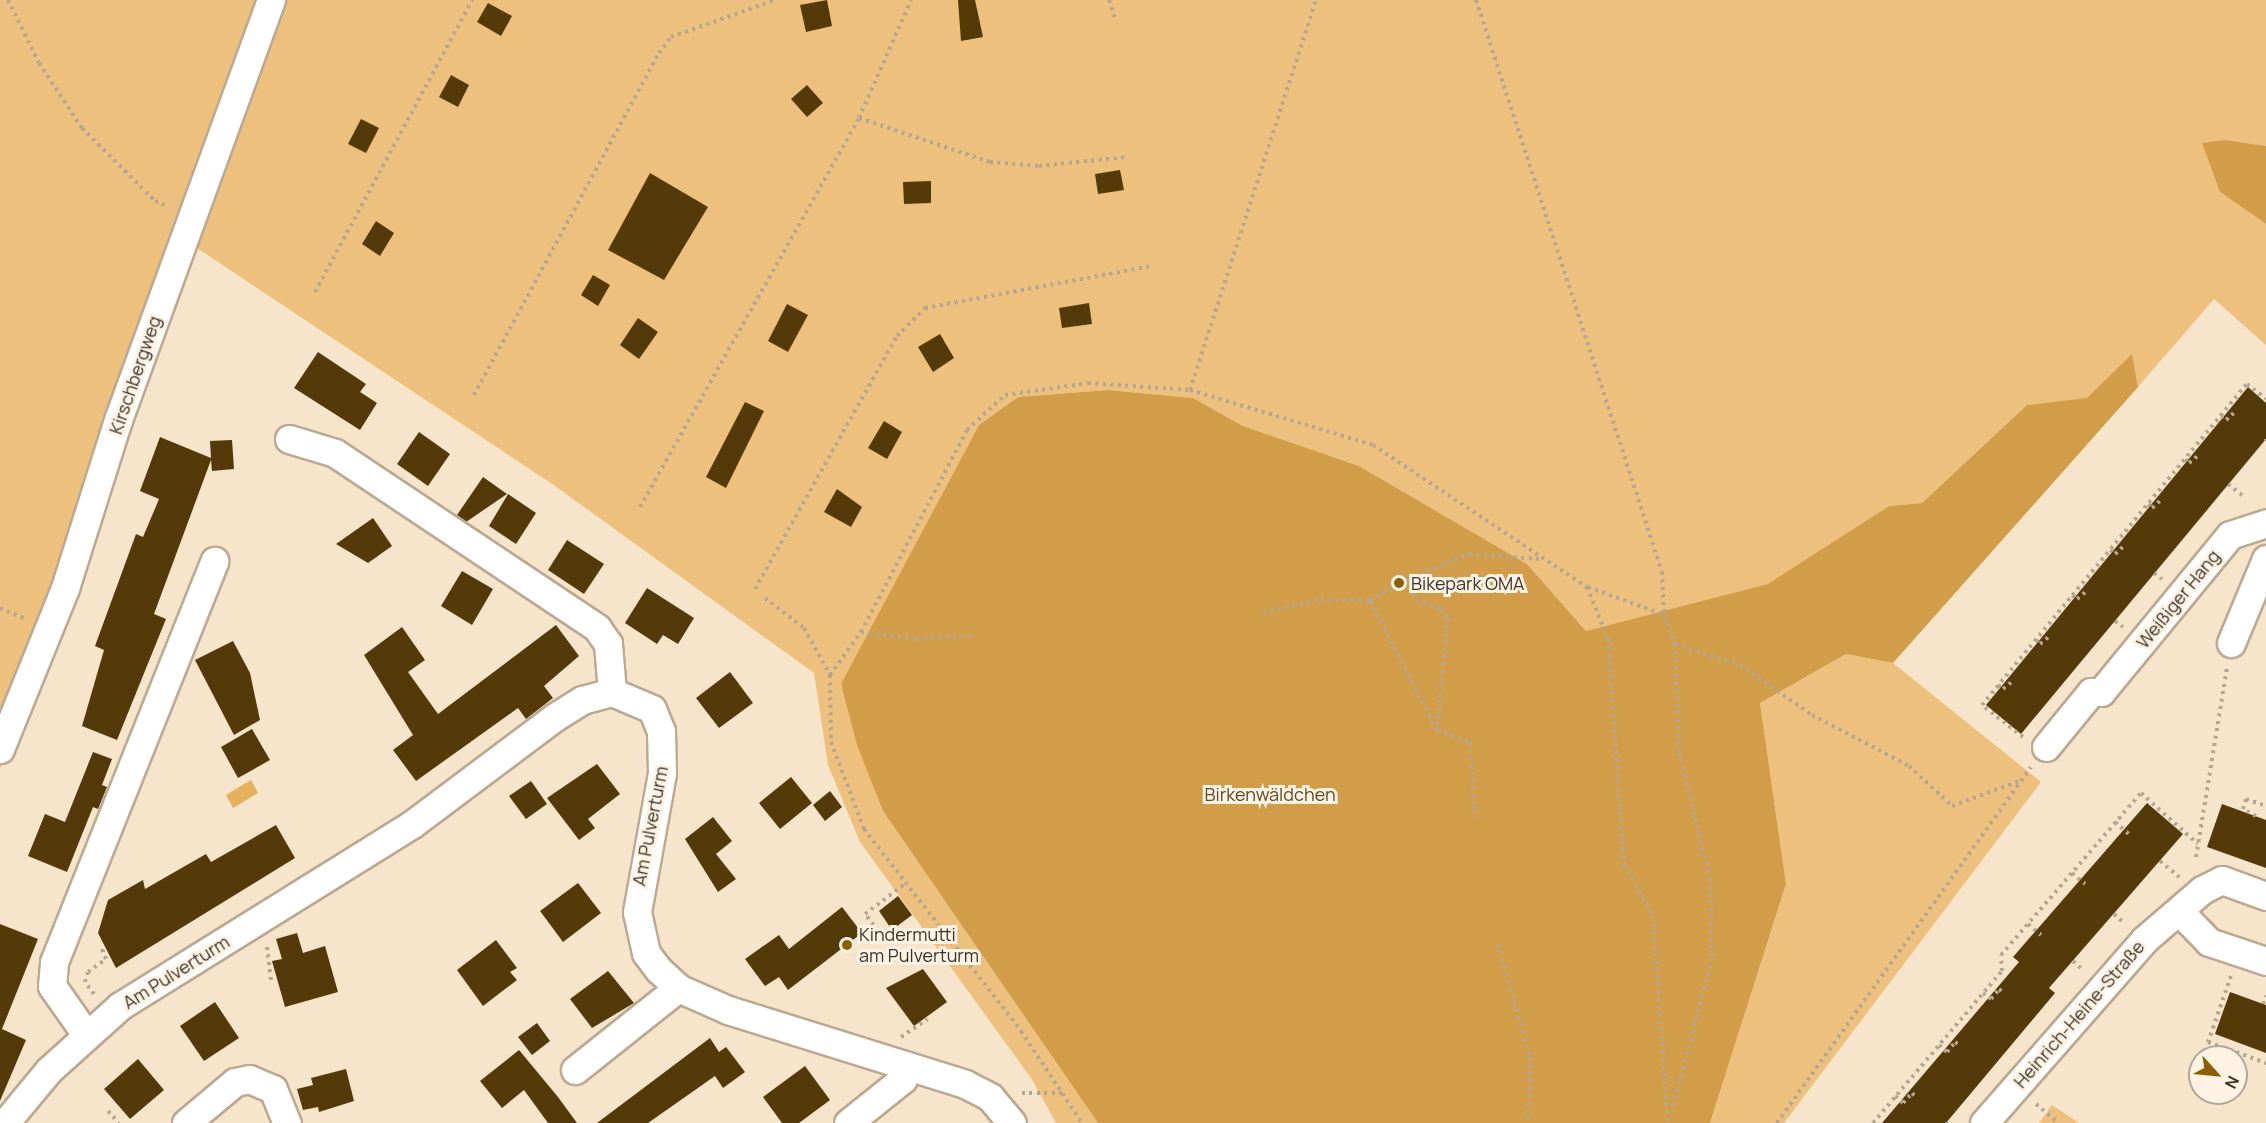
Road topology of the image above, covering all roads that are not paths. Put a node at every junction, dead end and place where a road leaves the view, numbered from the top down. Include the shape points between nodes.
1 (271, 0) edge
2 (289, 439) dead end
3 (2266, 523) edge
4 (2266, 559) edge
5 (214, 561) dead end
6 (2229, 655) road end
7 (612, 692) junction
8 (2039, 746) road end
9 (0, 749) edge
10 (2266, 896) edge
11 (2180, 912) junction
12 (2266, 961) edge
13 (678, 988) junction
14 (85, 1033) junction
15 (898, 1055) junction
16 (575, 1070) dead end
17 (5, 1123) edge
18 (186, 1123) edge
19 (287, 1123) edge
20 (848, 1123) edge
21 (1012, 1123) edge
22 (1984, 1123) edge

1 - 9 street, Kirschbergweg via 192,216 65,588
2 - 7 street via 335,453 597,628 608,644
3 - 8 street, Weißiger Hang via 2230,536 2101,692 2091,692
4 - 6 street
5 - 14 street via 54,962 52,986
7 - 13 street, Am Pulverturm via 651,709 661,731 662,773 638,893 638,927 646,953
7 - 14 street, Am Pulverturm via 582,700 555,717 411,825
10 - 11 street, Heinrich-Heine-Straße via 2222,880
11 - 12 street via 2209,942
11 - 22 street, Heinrich-Heine-Straße via 2144,940
13 - 15 street, Am Pulverturm via 728,1010
13 - 16 street
14 - 17 street, Am Pulverturm
15 - 20 street via 903,1079
15 - 21 street, Am Pulverturm via 990,1097
18 - 19 street via 235,1082 249,1080 273,1089

